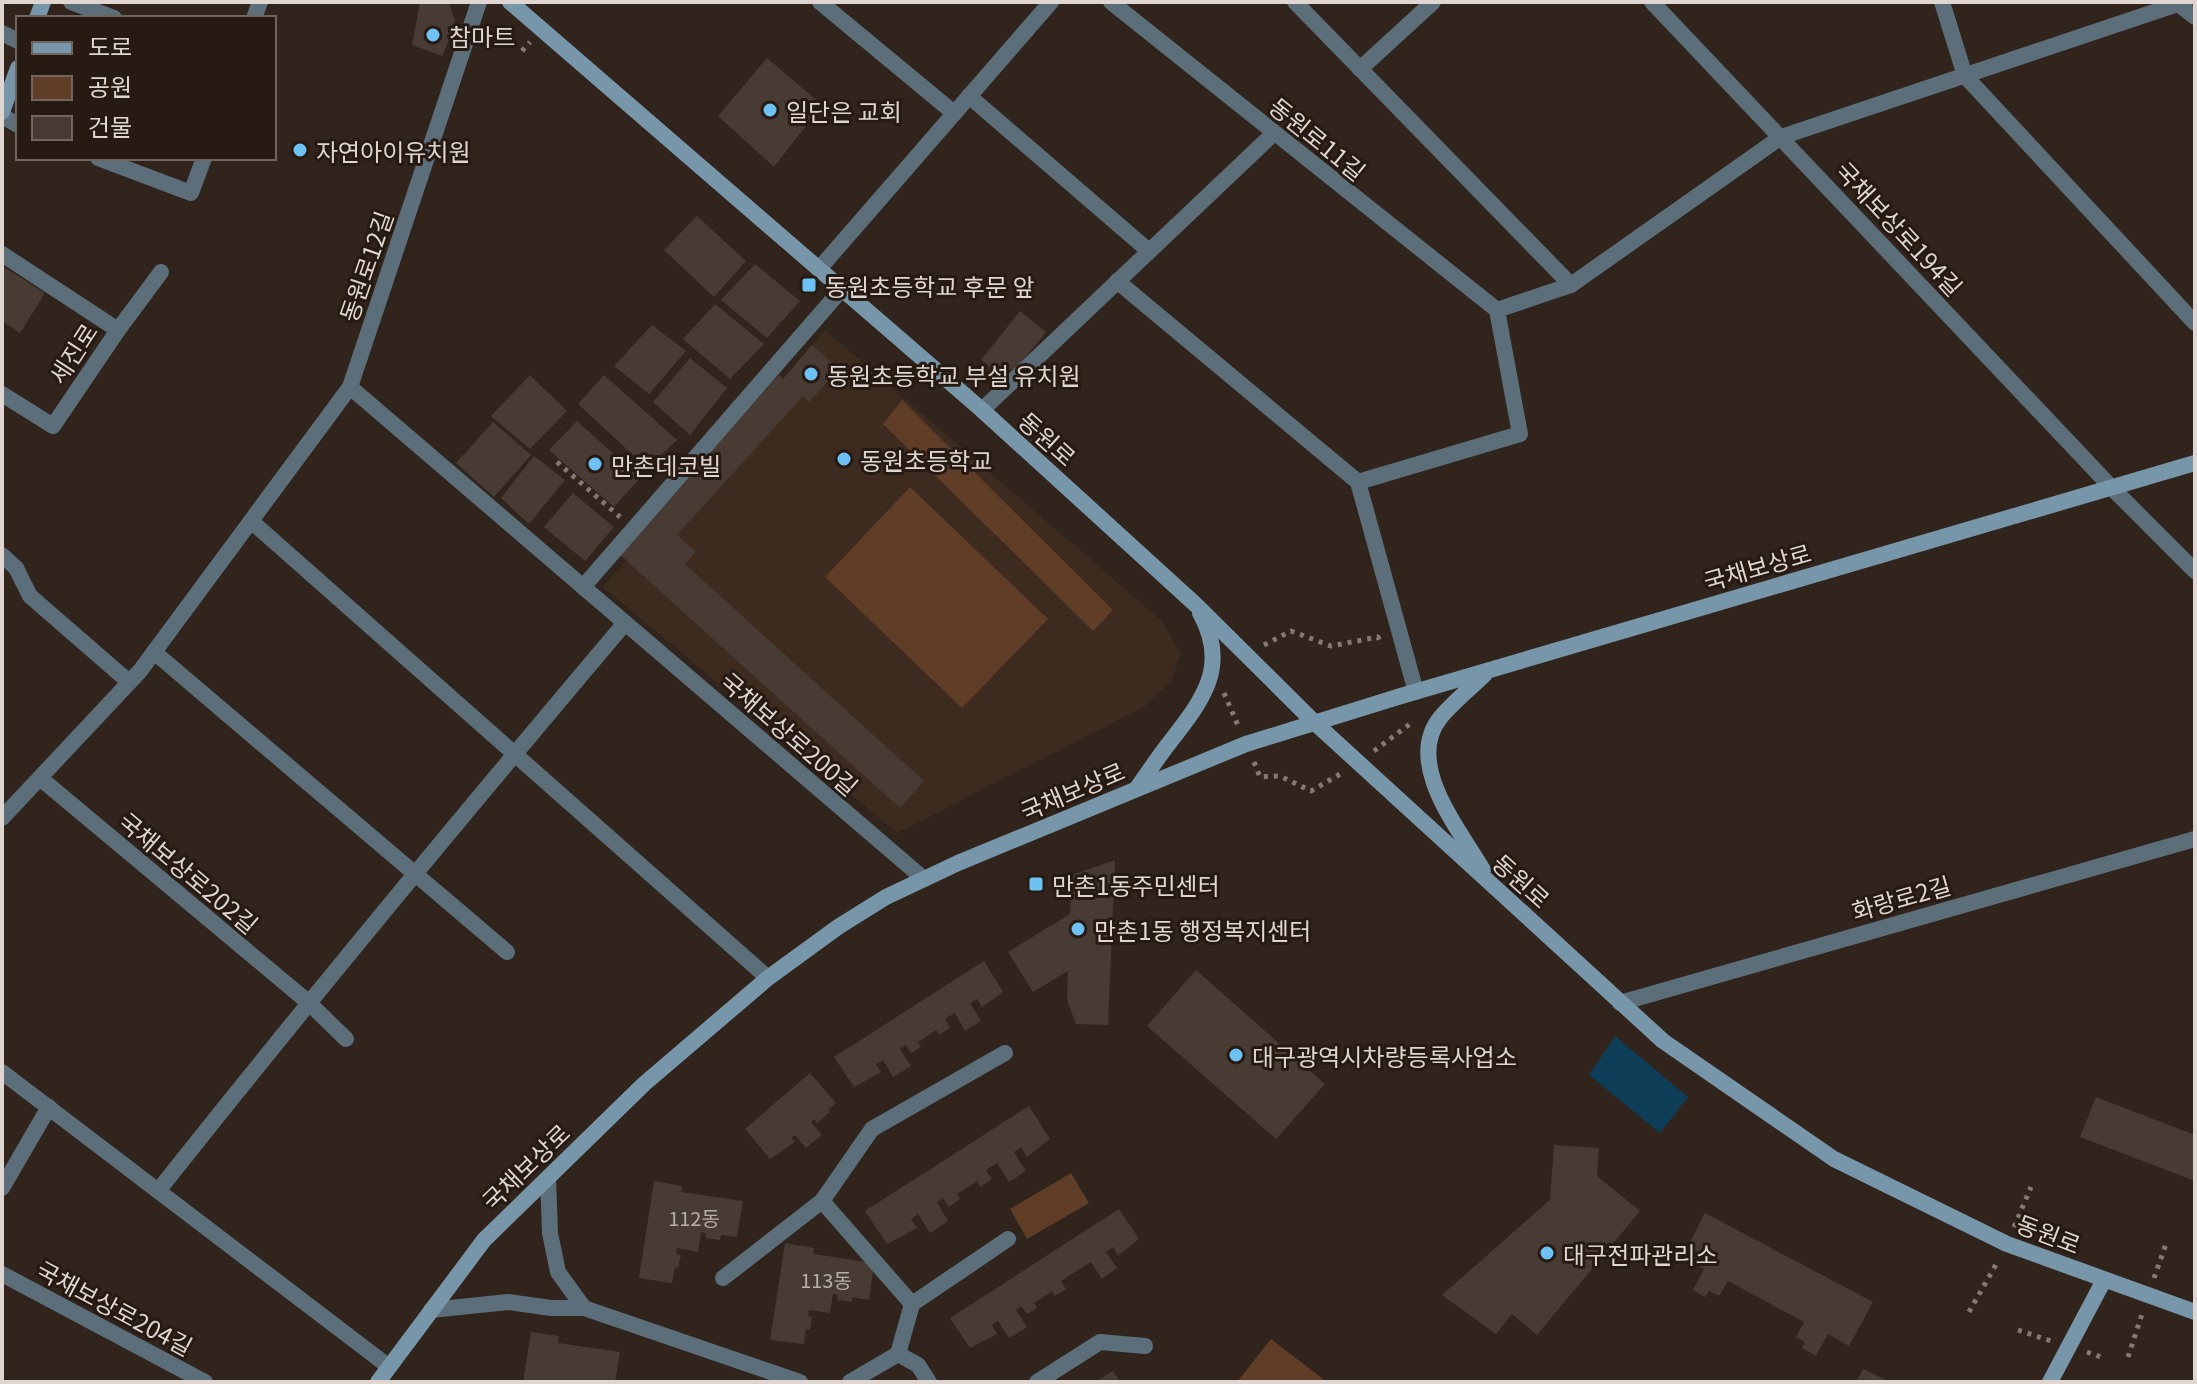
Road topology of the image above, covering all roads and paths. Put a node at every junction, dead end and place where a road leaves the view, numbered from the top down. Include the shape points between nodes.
1 (71, 2) edge
2 (479, 2) edge
3 (510, 2) edge
4 (820, 2) edge
5 (1051, 2) edge
6 (1111, 2) edge
7 (1295, 2) edge
8 (1433, 2) edge
9 (1652, 2) edge
10 (1942, 2) edge
11 (2178, 3) edge
12 (109, 16) edge
13 (2195, 17) edge
14 (1360, 69) junction
15 (16, 74) edge
16 (1965, 76) junction
17 (969, 96) junction
18 (954, 113) junction
19 (2, 114) edge
20 (1274, 133) junction
21 (1781, 137) junction
22 (103, 160) edge
23 (203, 160) edge
24 (1149, 251) junction
25 (2, 254) edge
26 (819, 269) junction
27 (161, 272) dead end
28 (1117, 281) junction
29 (1571, 285) junction
30 (842, 289) junction
31 (1497, 310) junction
32 (2195, 323) edge
33 (118, 330) junction
34 (350, 387) junction
35 (2, 394) edge
36 (982, 410) junction
37 (557, 462) dead end
38 (2195, 463) edge
39 (1358, 482) junction
40 (2112, 488) junction
41 (251, 521) junction
42 (633, 529) junction
43 (2, 555) edge
44 (2195, 571) edge
45 (583, 587) junction
46 (1196, 605) junction
47 (625, 623) junction
48 (154, 652) junction
49 (1489, 670) junction
50 (129, 682) junction
51 (1416, 692) junction
52 (1314, 722) junction
53 (515, 754) junction
54 (40, 778) junction
55 (1137, 789) junction
56 (2, 818) edge
57 (2195, 839) edge
58 (417, 875) junction
59 (924, 879) junction
60 (1492, 886) junction
61 (507, 952) dead end
62 (768, 978) junction
63 (308, 1002) junction
64 (1620, 1003) junction
65 (346, 1039) dead end
66 (1005, 1053) dead end
67 (2, 1072) edge
68 (49, 1107) junction
69 (548, 1178) junction
70 (2, 1188) edge
71 (158, 1191) junction
72 (822, 1201) junction
73 (1008, 1239) dead end
74 (2, 1274) edge
75 (723, 1278) dead end
76 (2104, 1280) junction
77 (912, 1304) junction
78 (584, 1308) junction
79 (431, 1310) junction
80 (2195, 1312) edge
81 (1145, 1346) dead end
82 (898, 1354) junction
83 (388, 1366) junction
84 (205, 1382) edge
85 (378, 1382) edge
86 (800, 1382) edge
87 (850, 1382) edge
88 (929, 1382) edge
89 (1037, 1382) edge
90 (2050, 1382) edge

1 - 12 street
2 - 34 street, 동원로12길
3 - 26 main road, 동원로
4 - 18 street
5 - 17 street
6 - 20 street, 동원로11길
7 - 14 street
8 - 14 street
9 - 21 street, 국채보상로194길
10 - 16 street
11 - 13 street
11 - 16 street
14 - 29 street
15 - 19 main road
16 - 21 street
16 - 32 street
17 - 18 street
17 - 24 street
18 - 26 street
20 - 24 street, 동원로
20 - 31 street, 동원로11길
21 - 29 street
21 - 40 street, 국채보상로194길
22 - 23 street via 191,193
24 - 28 street, 동원로
25 - 33 street, 세진로
26 - 30 main road, 동원로
27 - 33 street
28 - 36 street, 동원로
28 - 39 street
29 - 31 street
30 - 36 main road, 동원로
30 - 42 street
31 - 39 street via 1520,434
33 - 35 street, 세진로 via 53,426
34 - 41 street, 동원로12길
34 - 45 street, 국채보상로200길
36 - 46 main road, 동원로
37 - 42 path
38 - 40 main road, 국채보상로
39 - 51 street
40 - 44 street
40 - 49 main road, 국채보상로
41 - 48 street, 동원로12길
41 - 53 street
42 - 45 street
43 - 50 street via 16,568 30,596
45 - 47 street, 국채보상로200길
46 - 52 main road, 동원로
46 - 55 main road via 1208,626 1214,659 1208,684
47 - 53 street
47 - 59 street, 국채보상로200길
48 - 50 street, 동원로12길
48 - 58 street
49 - 51 main road, 국채보상로
49 - 60 main road via 1439,720 1426,755 1435,788
50 - 54 street, 동원로12길
51 - 52 main road, 국채보상로
52 - 55 main road, 국채보상로
52 - 60 main road, 동원로
53 - 58 street
53 - 62 street
54 - 56 street, 동원로12길
54 - 63 street, 국채보상로202길
55 - 59 main road, 국채보상로
57 - 64 street, 화랑로2길
58 - 61 street
58 - 63 street
59 - 62 main road, 국채보상로 via 838,927
60 - 64 main road, 동원로
62 - 69 main road, 국채보상로 via 644,1084
63 - 65 street, 국채보상로202길
63 - 71 street
64 - 76 main road, 동원로 via 1663,1041 1834,1159 2007,1244
66 - 72 street via 872,1129
67 - 68 street
68 - 70 street
68 - 71 street
69 - 78 street via 558,1272
69 - 79 main road, 국채보상로 via 484,1240
71 - 83 street
72 - 75 street
72 - 77 street
73 - 77 street
74 - 84 street, 국채보상로204길
76 - 80 main road, 동원로
76 - 90 main road
77 - 82 street
78 - 79 street via 508,1302
78 - 86 street
79 - 83 main road, 국채보상로
81 - 89 street via 1100,1342
82 - 87 street
82 - 88 street via 918,1365
83 - 85 main road, 국채보상로

